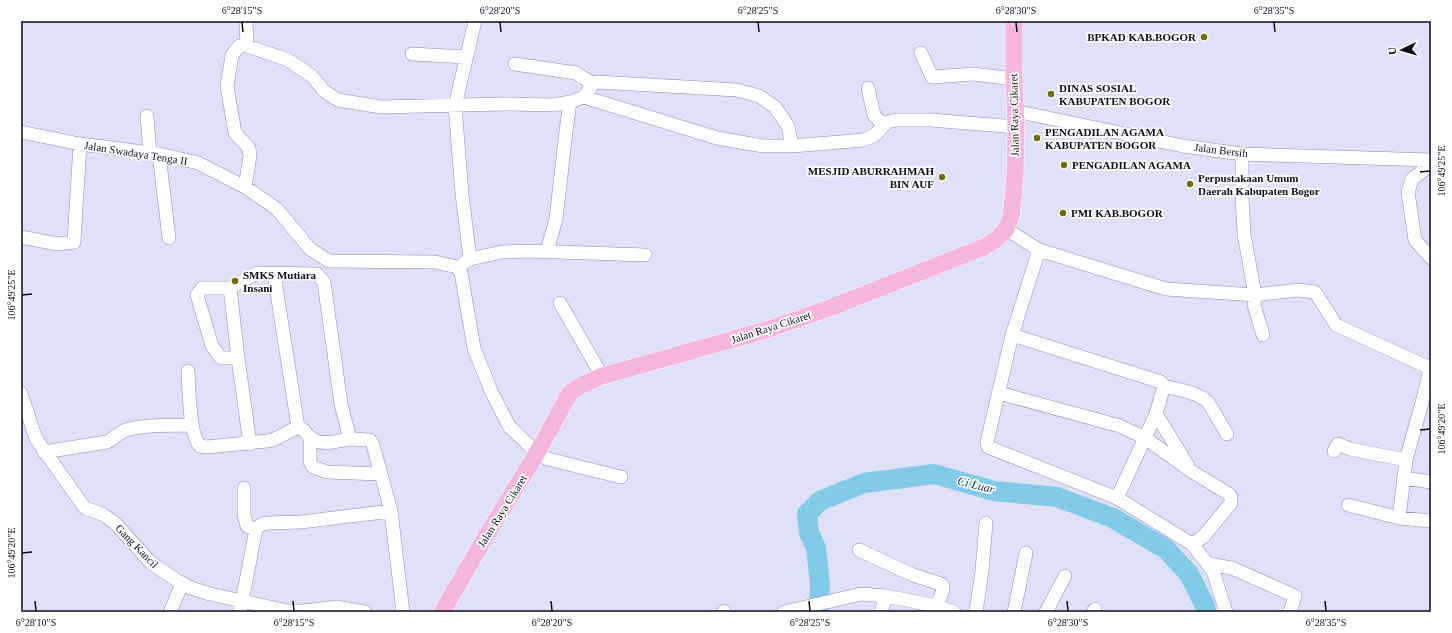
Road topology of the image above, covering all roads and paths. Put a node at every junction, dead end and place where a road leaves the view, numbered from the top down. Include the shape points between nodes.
1 (246, 21) edge
2 (475, 21) edge
3 (1014, 21) edge
4 (247, 46) junction
5 (921, 53) dead end
6 (412, 54) dead end
7 (466, 57) junction
8 (515, 64) dead end
9 (1014, 79) junction
10 (593, 84) junction
11 (868, 88) dead end
12 (584, 97) junction
13 (570, 102) junction
14 (456, 106) junction
15 (147, 116) dead end
16 (1015, 119) junction
17 (882, 125) junction
18 (21, 132) edge
19 (80, 144) junction
20 (792, 146) junction
21 (154, 154) junction
22 (1242, 154) junction
23 (1431, 160) edge
24 (1431, 165) edge
25 (245, 187) junction
26 (1006, 229) junction
27 (21, 237) edge
28 (169, 238) dead end
29 (1039, 250) junction
30 (547, 251) junction
31 (645, 255) dead end
32 (1431, 258) edge
33 (470, 259) junction
34 (457, 267) junction
35 (274, 274) junction
36 (230, 288) junction
37 (1255, 294) junction
38 (560, 302) dead end
39 (1012, 335) junction
40 (1263, 335) dead end
41 (238, 358) junction
42 (1431, 366) edge
43 (188, 371) dead end
44 (602, 376) junction
45 (1164, 386) junction
46 (999, 392) junction
47 (21, 393) edge
48 (1427, 400) edge
49 (1156, 414) junction
50 (192, 425) junction
51 (298, 428) junction
52 (1227, 434) dead end
53 (310, 438) junction
54 (1145, 438) junction
55 (350, 439) junction
56 (250, 444) junction
57 (1334, 451) dead end
58 (44, 452) junction
59 (537, 453) junction
60 (1406, 460) junction
61 (1191, 471) junction
62 (381, 474) junction
63 (621, 477) dead end
64 (1404, 478) junction
65 (1431, 482) edge
66 (244, 488) dead end
67 (1117, 498) junction
68 (1348, 505) dead end
69 (391, 511) junction
70 (1399, 518) junction
71 (1431, 521) edge
72 (986, 523) dead end
73 (256, 529) junction
74 (1192, 544) junction
75 (859, 550) dead end
76 (1026, 553) dead end
77 (1208, 564) junction
78 (1065, 576) dead end
79 (182, 584) junction
80 (886, 596) junction
81 (241, 606) edge
82 (937, 606) junction
83 (170, 612) edge
84 (365, 612) edge
85 (403, 612) edge
86 (442, 612) edge
87 (784, 612) edge
88 (881, 612) edge
89 (954, 612) edge
90 (976, 612) edge
91 (1014, 612) edge
92 (1046, 612) edge
93 (1226, 612) edge
94 (1290, 612) edge

1 - 4 street
2 - 7 street
3 - 9 main road, Jalan Raya Cikaret
4 - 14 street via 288,60 312,76 324,91 338,100 381,107
4 - 25 street via 239,46 232,55 228,86 235,133 249,148
5 - 9 street via 932,77 973,74
6 - 7 street
7 - 14 street
8 - 10 street via 576,73
9 - 16 main road, Jalan Raya Cikaret
10 - 12 street
10 - 20 street via 598,82 736,90 759,96 775,107 788,126
11 - 17 street via 874,115
12 - 13 street
12 - 20 street via 717,138 763,146
13 - 14 street
13 - 30 street via 556,219
14 - 33 street via 462,194
15 - 21 street
16 - 17 street, Jalan Bersih via 897,120
16 - 22 street, Jalan Bersih
16 - 26 main road, Jalan Raya Cikaret via 1014,184 1011,217
17 - 20 street via 875,135 864,140
18 - 19 street, Jalan Swadaya Tenga II
19 - 21 street, Jalan Swadaya Tenga II
19 - 27 street via 74,242 58,244
21 - 25 street, Jalan Swadaya Tenga II via 198,163
21 - 28 street
22 - 23 street, Jalan Bersih
22 - 37 street via 1242,219
24 - 32 street via 1412,179 1408,192 1415,240
25 - 34 street, Jalan Swadaya Tenga II via 277,209 310,249 329,261 435,262
26 - 29 street
26 - 44 main road, Jalan Raya Cikaret via 997,239 984,247 832,307 766,330
29 - 37 street via 1166,289
29 - 39 street
30 - 31 street
30 - 33 street via 502,252
33 - 34 street
34 - 59 street via 461,273 474,348 491,391 510,426
35 - 36 street via 257,274
35 - 51 street
35 - 55 street via 317,274 324,282 342,404
36 - 41 street
36 - 41 street via 202,288 197,295 212,346 221,358
37 - 40 street via 1254,305
37 - 42 street via 1298,290 1315,292 1336,325
38 - 44 street
39 - 45 street via 1161,382
39 - 46 street
41 - 56 street
42 - 48 street
43 - 50 street
44 - 59 main road, Jalan Raya Cikaret via 570,393
45 - 49 street
45 - 52 street via 1204,398
46 - 54 street via 1120,426
46 - 67 street via 988,447
47 - 58 street, Gang Kancil via 36,439
48 - 60 street
49 - 54 street
49 - 61 street
50 - 56 street via 196,441 203,447
50 - 58 street via 146,426 124,430 107,442
51 - 53 street via 303,429
51 - 56 street via 273,440
53 - 55 street via 324,443
53 - 62 street via 310,462 313,467 327,472
54 - 61 street
54 - 67 street
55 - 62 street via 370,440 376,451
57 - 60 street via 1338,444 1350,449
58 - 79 street, Gang Kancil via 85,508 102,514 115,523 151,563
59 - 63 street via 557,462
59 - 86 main road, Jalan Raya Cikaret
60 - 64 street
61 - 74 street via 1229,494 1231,498 1228,507 1204,536
62 - 69 street
64 - 65 street
64 - 70 street
66 - 73 street via 244,514 247,526
67 - 74 street
68 - 70 street
69 - 73 street via 301,522 268,523
69 - 85 street
70 - 71 street
72 - 90 street
73 - 81 street
74 - 77 street
75 - 82 street via 914,575 941,584 943,590
76 - 91 street
77 - 93 street via 1213,571
77 - 94 street via 1232,568 1296,596
78 - 92 street
79 - 81 street, Gang Kancil
79 - 83 street
80 - 82 street
80 - 87 street via 862,594
80 - 88 street
81 - 84 street, Gang Kancil via 288,611 336,607
82 - 89 street

